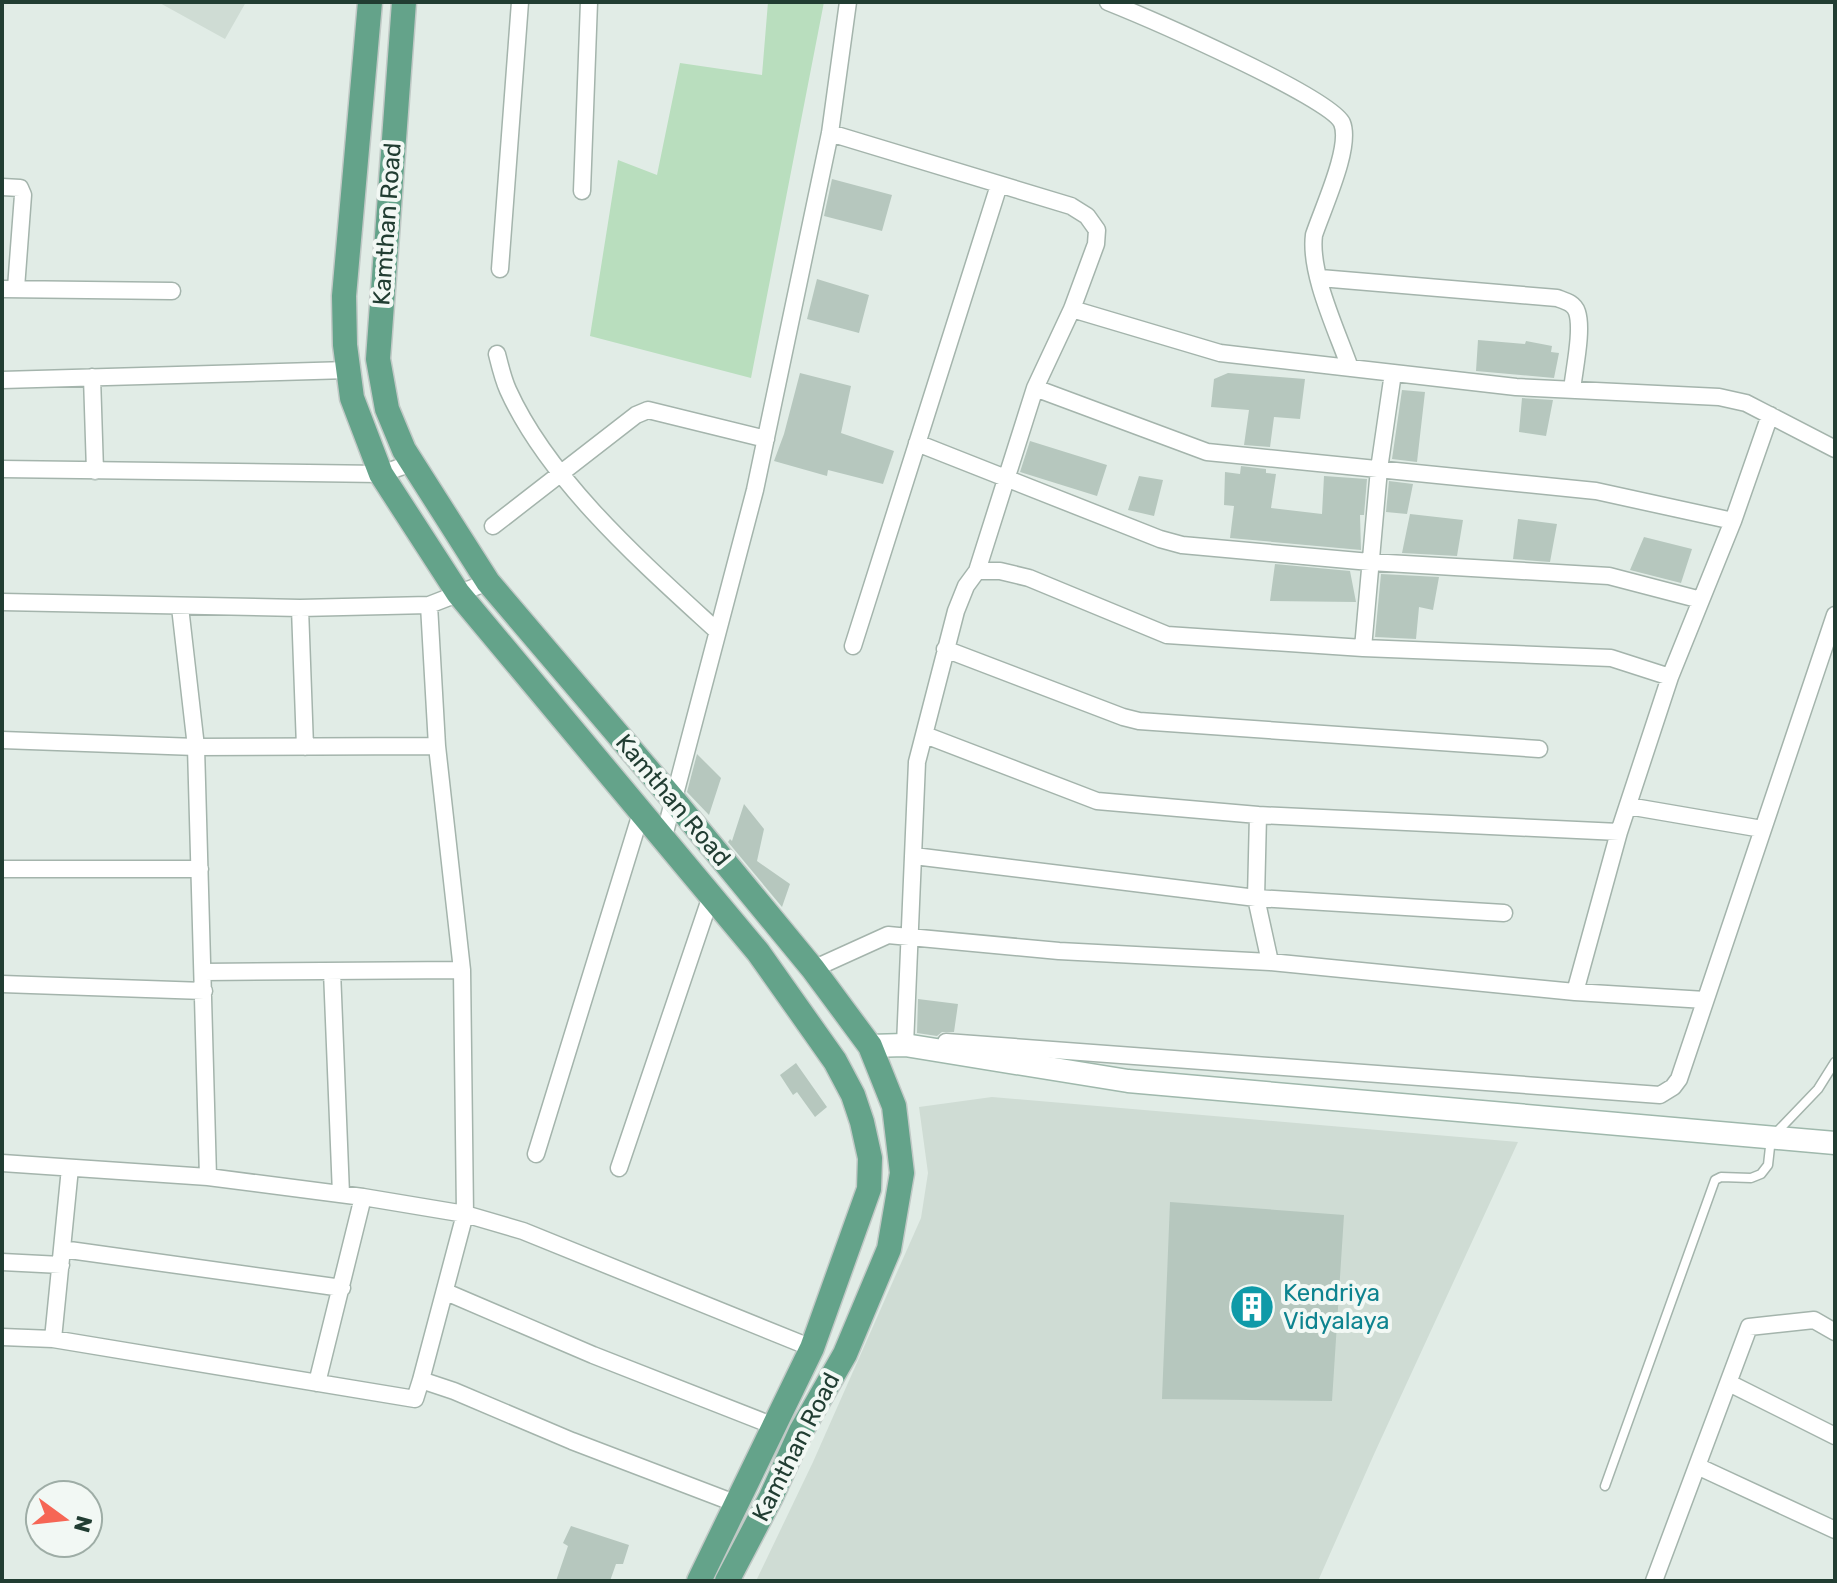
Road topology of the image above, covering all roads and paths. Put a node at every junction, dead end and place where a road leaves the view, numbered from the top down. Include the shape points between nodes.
1 (370, 2) edge
2 (404, 2) edge
3 (520, 2) edge
4 (589, 2) edge
5 (848, 2) edge
6 (1108, 2) edge
7 (359, 120) junction
8 (394, 126) junction
9 (830, 133) junction
10 (999, 185) junction
11 (2, 187) edge
12 (582, 191) dead end
13 (500, 269) dead end
14 (1320, 278) junction
15 (9, 288) edge
16 (172, 291) dead end
17 (1072, 309) junction
18 (497, 354) dead end
19 (1350, 368) junction
20 (348, 370) junction
21 (1393, 373) junction
22 (92, 377) junction
23 (2, 380) edge
24 (1035, 388) junction
25 (1572, 390) junction
26 (1770, 415) junction
27 (766, 439) junction
28 (917, 443) junction
29 (1835, 449) edge
30 (412, 463) junction
31 (2, 469) edge
32 (1379, 469) junction
33 (95, 471) junction
34 (560, 473) junction
35 (381, 474) junction
36 (1006, 478) junction
37 (1733, 521) junction
38 (493, 526) dead end
39 (1370, 562) junction
40 (977, 571) junction
41 (488, 582) junction
42 (458, 593) junction
43 (1701, 600) junction
44 (2, 602) edge
45 (429, 605) junction
46 (180, 607) junction
47 (300, 608) junction
48 (1835, 615) edge
49 (717, 631) junction
50 (853, 646) dead end
51 (1363, 648) junction
52 (945, 649) junction
53 (1670, 677) junction
54 (925, 735) junction
55 (2, 740) edge
56 (437, 746) junction
57 (196, 747) junction
58 (305, 747) junction
59 (1539, 749) dead end
60 (672, 798) junction
61 (1628, 806) junction
62 (641, 813) junction
63 (1258, 815) junction
64 (1762, 829) junction
65 (1619, 832) junction
66 (663, 840) junction
67 (914, 856) junction
68 (2, 869) edge
69 (200, 869) junction
70 (711, 896) junction
71 (1256, 898) junction
72 (1504, 913) dead end
73 (911, 938) junction
74 (1270, 962) junction
75 (813, 969) junction
76 (462, 970) junction
77 (332, 971) junction
78 (203, 972) junction
79 (2, 984) edge
80 (204, 991) junction
81 (1575, 992) junction
82 (1705, 1000) junction
83 (905, 1042) junction
84 (870, 1046) junction
85 (1835, 1062) edge
86 (894, 1106) junction
87 (862, 1122) junction
88 (1771, 1138) junction
89 (1835, 1143) edge
90 (536, 1154) dead end
91 (2, 1163) edge
92 (70, 1168) junction
93 (619, 1168) dead end
94 (208, 1177) junction
95 (341, 1194) junction
96 (363, 1197) junction
97 (465, 1214) junction
98 (61, 1257) junction
99 (2, 1262) edge
100 (342, 1288) junction
101 (446, 1292) junction
102 (1835, 1332) edge
103 (2, 1337) edge
104 (53, 1339) junction
105 (812, 1348) junction
106 (421, 1380) junction
107 (317, 1383) junction
108 (1729, 1383) junction
109 (774, 1426) junction
110 (1835, 1436) edge
111 (1697, 1466) junction
112 (1605, 1486) dead end
113 (737, 1504) junction
114 (1835, 1530) edge
115 (699, 1581) edge
116 (727, 1581) edge
117 (1654, 1581) edge

1 - 7 main road, Kamthan Road
2 - 8 main road, Kamthan Road
3 - 13 street
4 - 12 street
5 - 9 street
6 - 14 street via 1272,76 1335,113 1344,136 1314,235
7 - 8 main road
7 - 20 main road, Kamthan Road via 344,296
8 - 30 main road, Kamthan Road via 378,359 387,409
9 - 10 street
9 - 27 street
10 - 17 street via 1071,206 1097,230
10 - 28 street
11 - 15 street via 20,188 23,195
14 - 19 street
14 - 25 street via 1571,302 1578,329
15 - 16 street
17 - 19 street via 1212,351
17 - 24 street
18 - 34 street via 507,389
19 - 21 street
20 - 22 street
20 - 35 main road, Kamthan Road via 352,398
21 - 25 street
21 - 32 street
22 - 23 street
22 - 33 street
24 - 32 street via 1207,452
24 - 36 street
25 - 26 street via 1719,397
26 - 29 street
26 - 37 street
27 - 34 street via 648,410
27 - 49 street
28 - 36 street
28 - 50 street
30 - 35 street
30 - 41 main road, Kamthan Road
31 - 33 street
32 - 37 street via 1596,491
32 - 39 street
33 - 35 street
34 - 38 street
34 - 49 street via 642,563
35 - 42 main road, Kamthan Road
36 - 39 street via 1182,545
36 - 40 street
37 - 43 street
39 - 43 street via 1609,576
39 - 51 street
40 - 51 street via 1029,578 1167,635
40 - 52 street via 966,586
41 - 42 street
41 - 60 main road, Kamthan Road
42 - 45 street
42 - 62 main road, Kamthan Road
43 - 53 street
44 - 46 street
45 - 47 street
45 - 56 street
46 - 47 street
46 - 57 street
47 - 58 street
48 - 64 street
49 - 60 street
51 - 53 street via 1611,658
52 - 54 street
52 - 59 street via 1139,721
53 - 61 street
54 - 63 street via 1097,801
54 - 67 street via 917,762
55 - 57 street
56 - 58 street
56 - 76 street
57 - 58 street
57 - 69 street
60 - 66 street
60 - 75 main road, Kamthan Road
61 - 64 street
61 - 65 street
62 - 66 main road, Kamthan Road
62 - 90 street
63 - 65 street
63 - 71 street
64 - 82 street
65 - 81 street
66 - 70 main road, Kamthan Road
67 - 71 street
67 - 73 street
68 - 69 street
69 - 78 street
70 - 87 main road, Kamthan Road via 835,1061
70 - 93 street
71 - 72 street
71 - 74 street
73 - 74 street
73 - 75 street via 888,935
73 - 83 street
74 - 81 street
75 - 84 main road, Kamthan Road
76 - 77 street
76 - 97 street
77 - 78 street
77 - 95 street
78 - 80 street
79 - 80 street
80 - 94 street
81 - 82 street
82 - 83 street via 1679,1079 1660,1095
83 - 84 street
83 - 88 street via 1128,1081
84 - 86 main road, Kamthan Road
85 - 88 lane via 1818,1089
86 - 87 main road
86 - 116 main road, Kamthan Road via 902,1173 889,1249 845,1354
87 - 105 main road, Kamthan Road via 870,1158 869,1189
88 - 89 street
88 - 112 lane via 1768,1165 1761,1174 1715,1180
91 - 92 street
92 - 94 street
92 - 98 street
94 - 95 street
95 - 96 street
96 - 97 street
96 - 100 street
97 - 101 street
97 - 105 street via 523,1231
98 - 99 street
98 - 100 street
98 - 104 street
100 - 107 street
101 - 106 street
101 - 109 street
102 - 108 street via 1814,1320 1749,1327
103 - 104 street
104 - 107 street
105 - 109 main road, Kamthan Road
106 - 107 street via 415,1399
106 - 113 street
108 - 110 street
108 - 111 street
109 - 113 main road, Kamthan Road
111 - 114 street
111 - 117 street
113 - 115 main road, Kamthan Road

